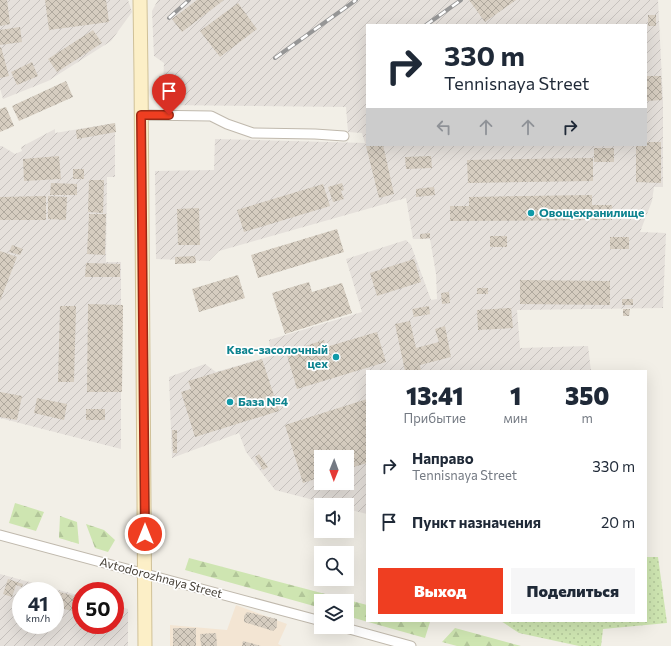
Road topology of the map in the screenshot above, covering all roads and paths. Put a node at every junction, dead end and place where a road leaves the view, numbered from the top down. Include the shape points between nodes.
1 (140, 0) edge
2 (141, 115) junction
3 (344, 136) dead end
4 (0, 535) edge
5 (145, 575) junction
6 (314, 619) edge
7 (354, 630) edge
8 (145, 646) edge
9 (411, 646) edge

1 - 2 main road
2 - 3 street via 211,116 253,134
2 - 5 main road
4 - 5 street, Avtodorozhnaya Street
5 - 6 street, Avtodorozhnaya Street
5 - 8 main road
7 - 9 street

